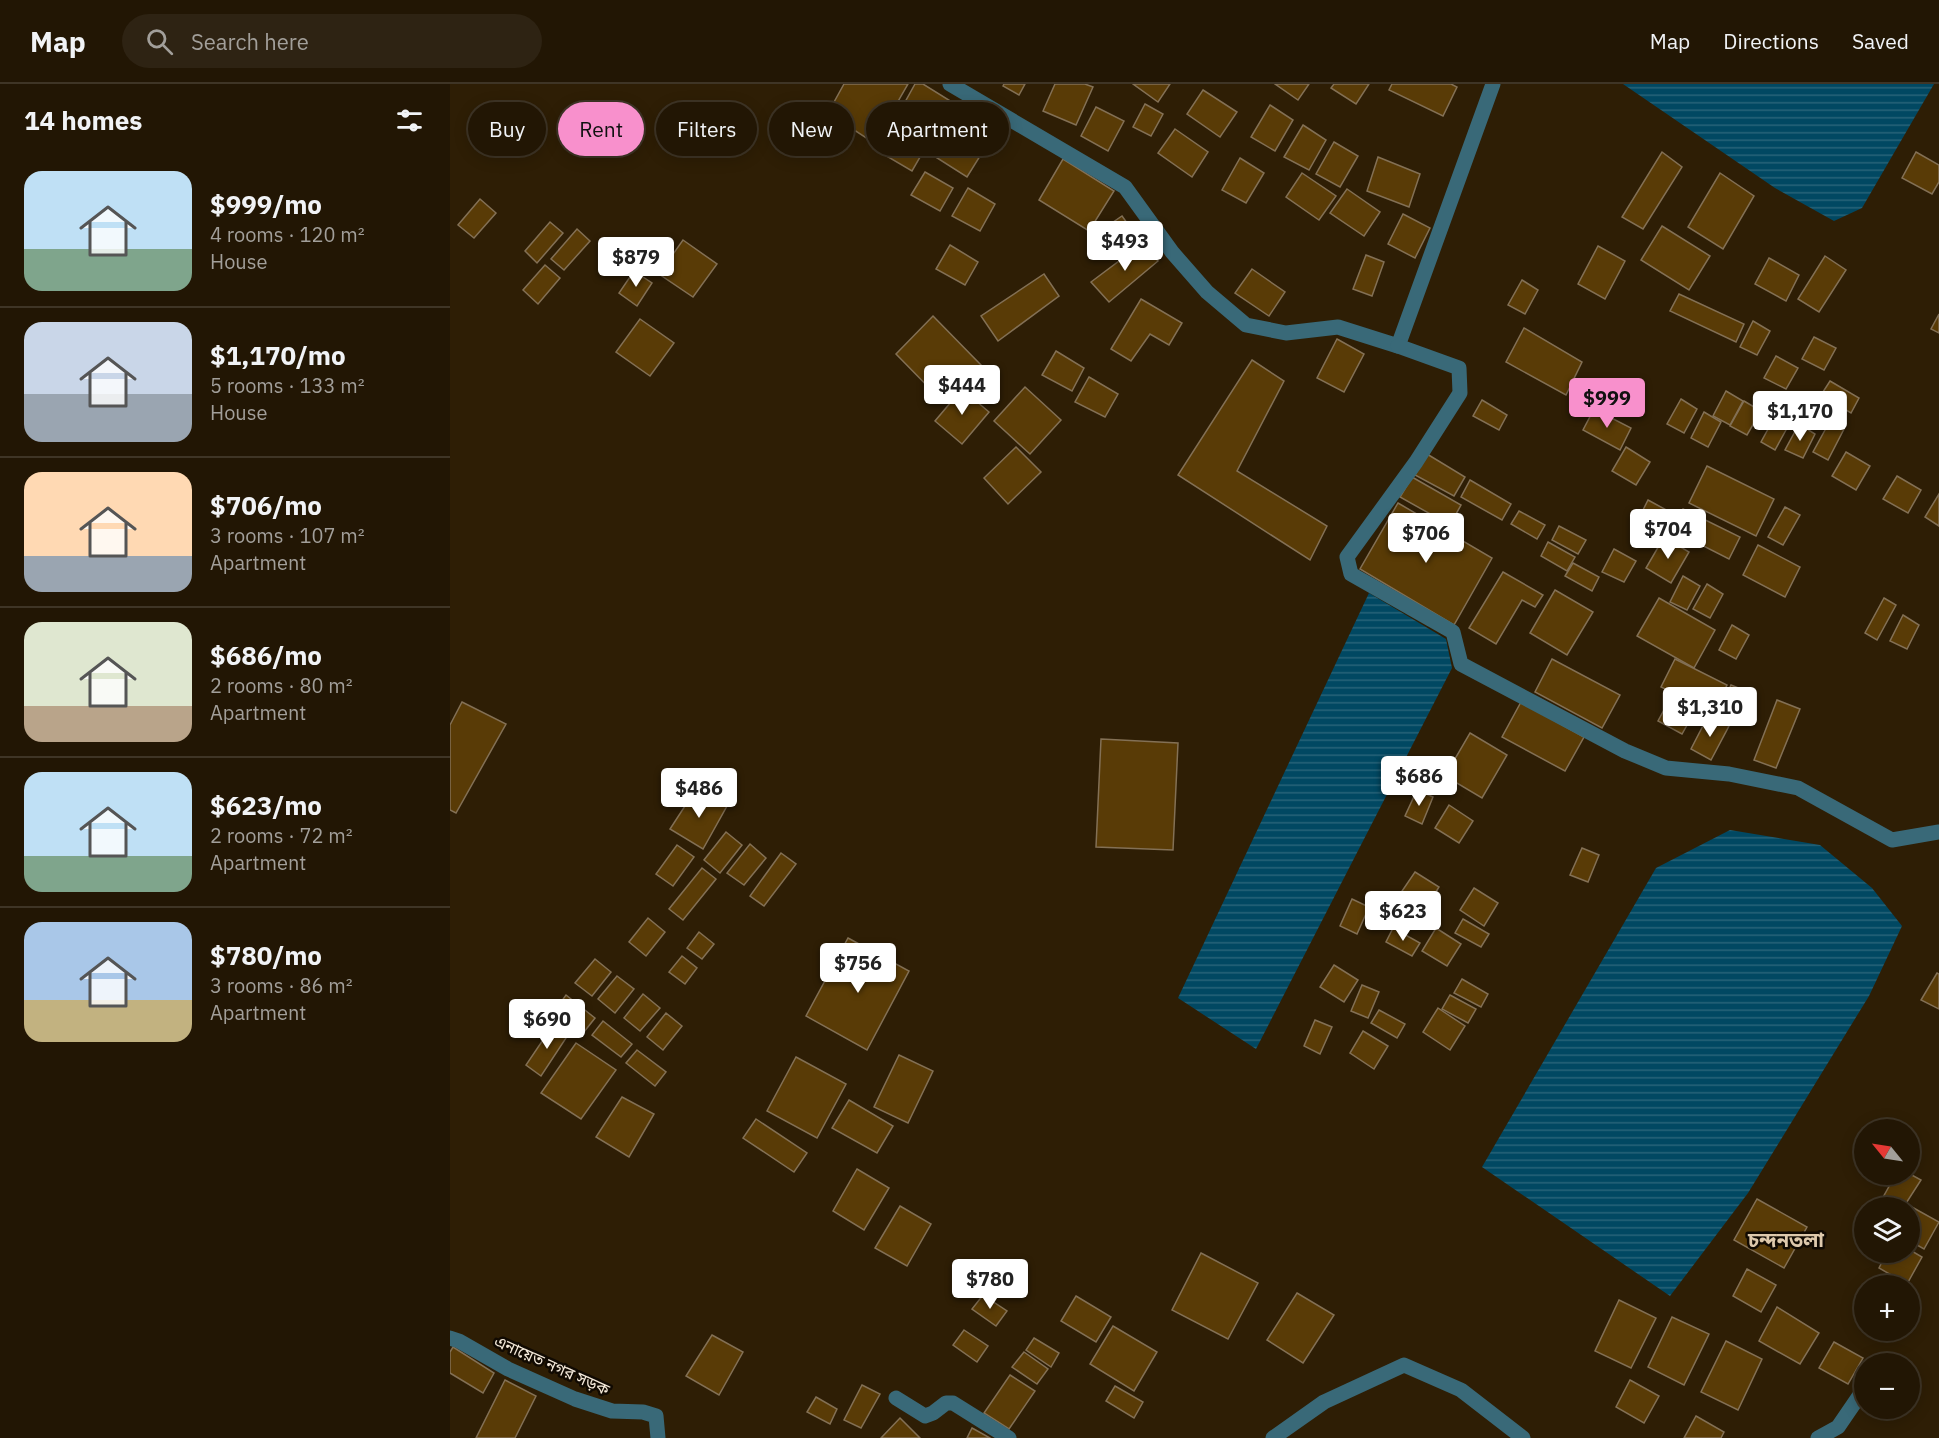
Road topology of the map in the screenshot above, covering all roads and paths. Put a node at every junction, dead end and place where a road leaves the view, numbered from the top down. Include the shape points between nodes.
1 (950, 84) edge
2 (1493, 84) edge
3 (1398, 346) junction
4 (1939, 832) edge
5 (450, 1338) edge
6 (896, 1398) dead end
7 (1854, 1404) edge
8 (658, 1438) edge
9 (1009, 1438) edge
10 (1273, 1438) edge
11 (1523, 1438) edge
12 (1818, 1438) edge

1 - 3 street via 1125,187 1207,292 1246,325 1286,333 1338,327
2 - 3 street
3 - 4 street via 1459,368 1460,393 1347,557 1351,574 1453,632 1461,664 1625,751 1666,768 1729,774 1798,788 1892,840
5 - 8 street, এনায়েত নগর সড়ক via 575,1399 612,1411 656,1416
6 - 9 street via 925,1416 953,1403
7 - 12 street via 1838,1427
10 - 11 street via 1324,1402 1404,1365 1461,1390

